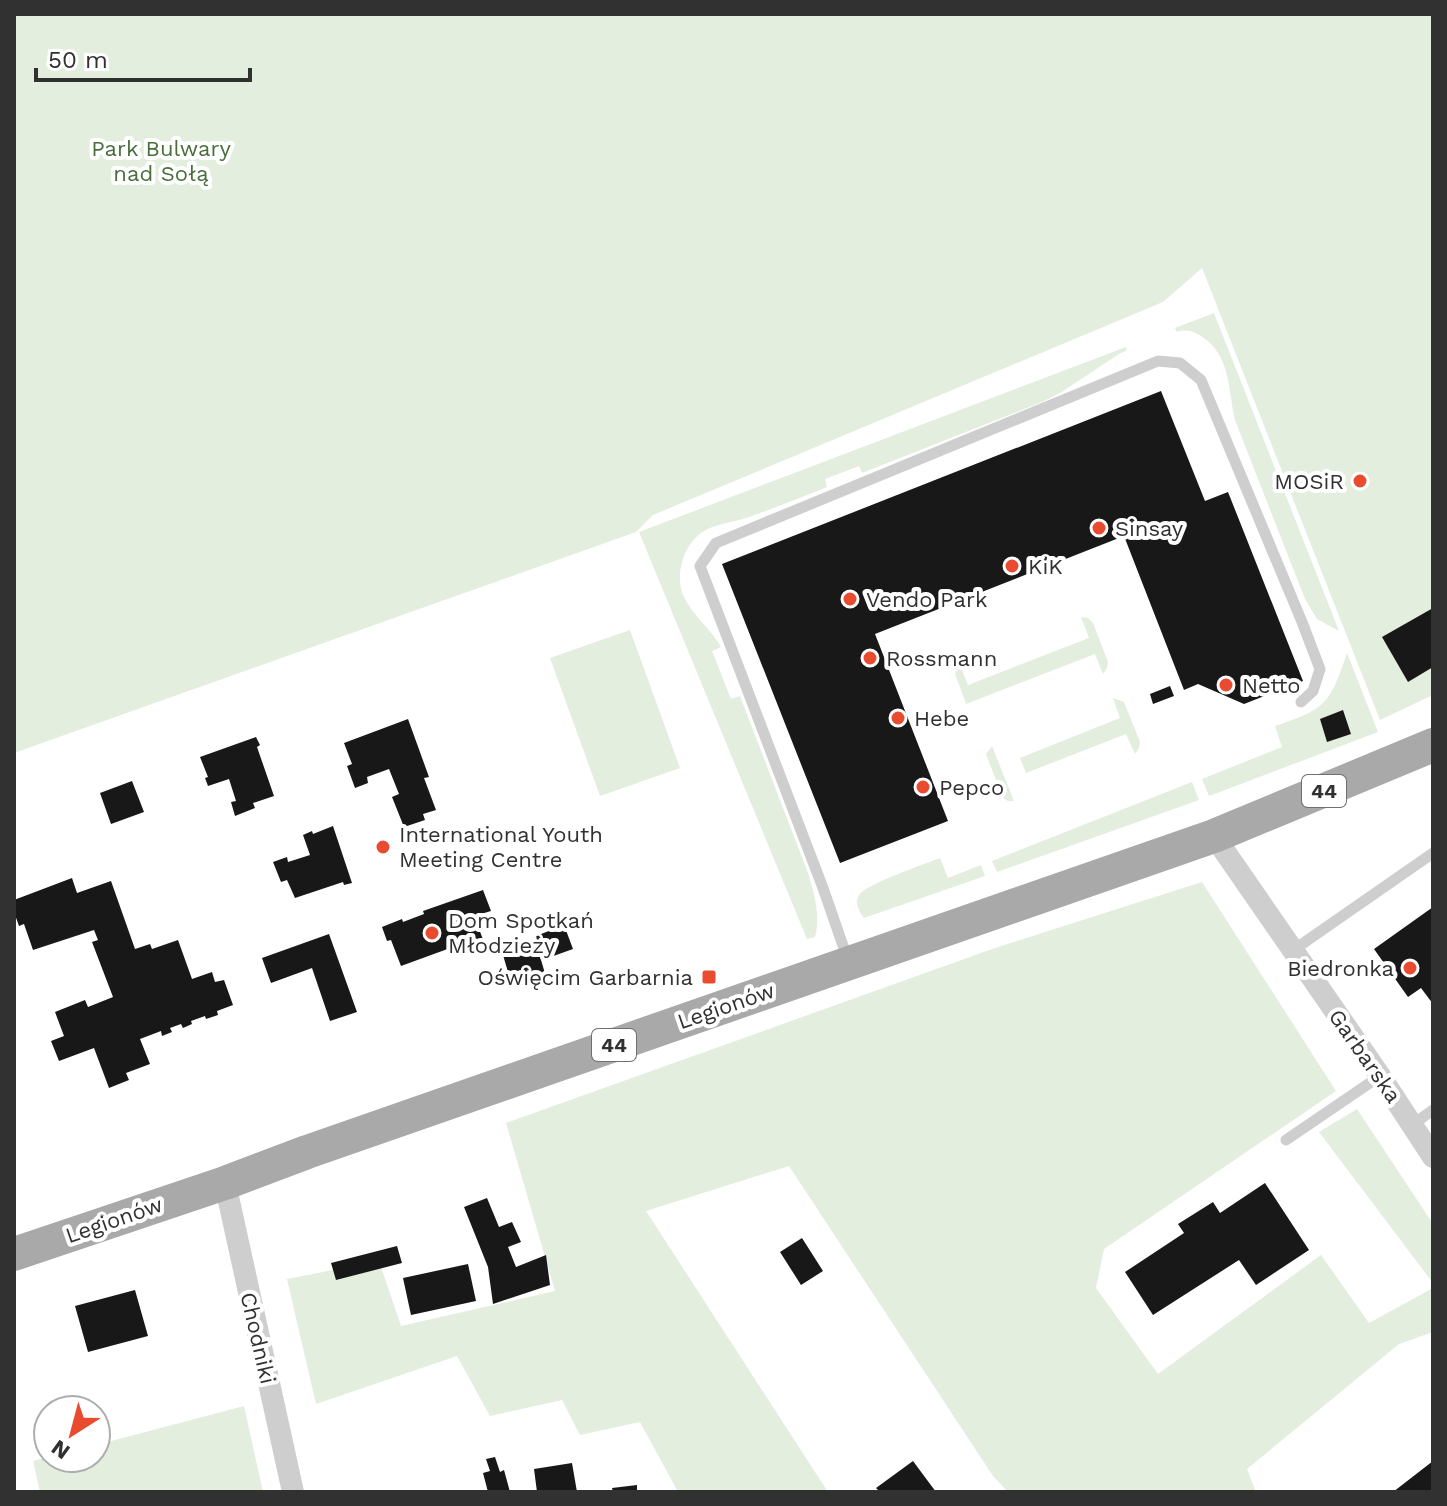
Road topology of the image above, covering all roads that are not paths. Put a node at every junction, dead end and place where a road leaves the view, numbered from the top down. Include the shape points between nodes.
1 (1301, 702) dead end
2 (1433, 745) edge
3 (1214, 836) junction
4 (1433, 853) edge
5 (1292, 951) junction
6 (850, 963) junction
7 (1380, 1076) junction
8 (1433, 1110) edge
9 (1412, 1125) junction
10 (1286, 1140) dead end
11 (1433, 1157) edge
12 (225, 1183) junction
13 (15, 1252) edge
14 (293, 1492) edge

1 - 6 lane via 1313,691 1320,669 1201,380 1180,363 1158,361 716,543 700,566
2 - 3 main road, Legionów / 44
3 - 5 street, Garbarska
3 - 6 main road, Legionów / 44
4 - 5 lane
5 - 7 street, Garbarska
6 - 12 main road, Legionów / 44
7 - 9 street, Garbarska
7 - 10 lane
8 - 9 lane
9 - 11 street, Garbarska
12 - 13 main road, Legionów / 44
12 - 14 street, Chodniki

